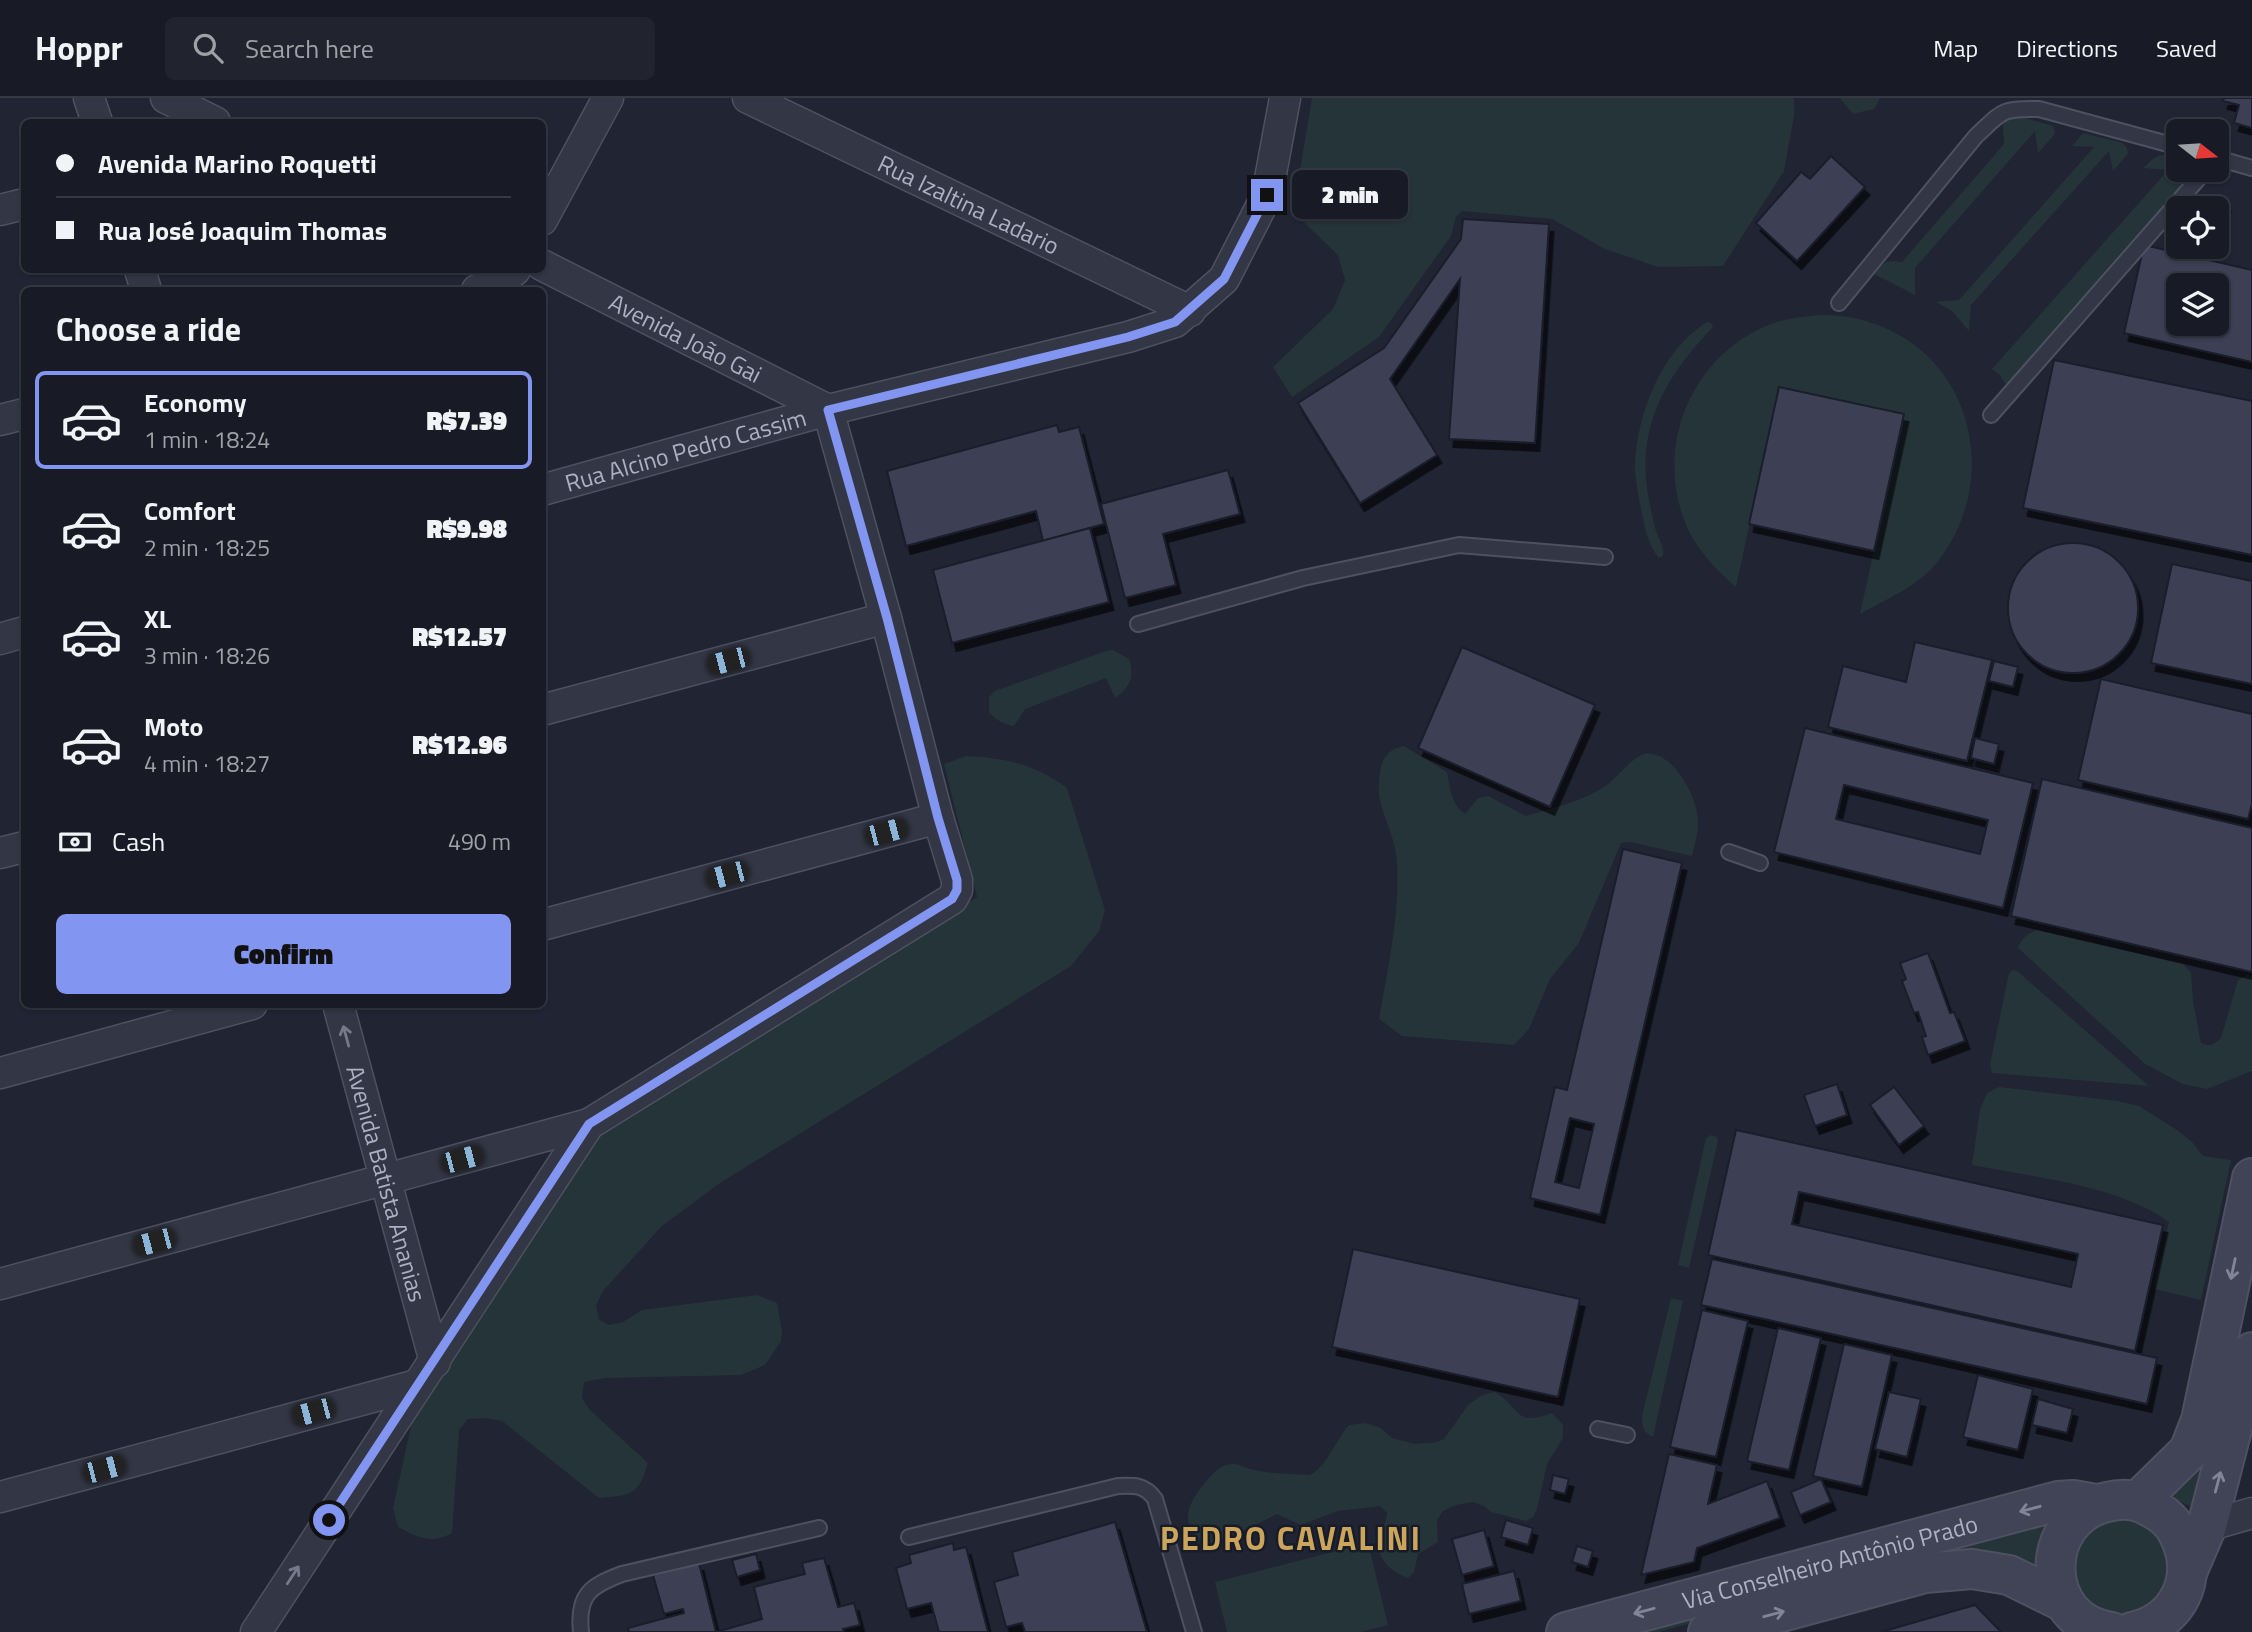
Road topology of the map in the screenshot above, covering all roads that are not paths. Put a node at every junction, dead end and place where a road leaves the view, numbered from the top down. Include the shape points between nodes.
1 (89, 98) edge
2 (166, 98) edge
3 (608, 98) edge
4 (748, 98) edge
5 (1285, 98) edge
6 (96, 119) edge
7 (209, 119) edge
8 (2166, 143) edge
9 (2230, 162) edge
10 (2252, 168) edge
11 (2195, 182) edge
12 (21, 205) edge
13 (0, 210) edge
14 (546, 213) edge
15 (546, 267) edge
16 (511, 273) edge
17 (485, 287) edge
18 (1839, 303) dead end
19 (1190, 311) junction
20 (828, 410) junction
21 (21, 415) edge
22 (1991, 415) dead end
23 (0, 421) edge
24 (546, 489) edge
25 (1605, 557) dead end
26 (887, 618) junction
27 (1138, 624) dead end
28 (21, 633) edge
29 (0, 639) edge
30 (546, 709) edge
31 (938, 818) junction
32 (21, 848) edge
33 (1729, 852) dead end
34 (0, 853) edge
35 (1760, 863) dead end
36 (546, 924) edge
37 (237, 1008) edge
38 (339, 1008) edge
39 (0, 1073) edge
40 (589, 1124) junction
41 (2252, 1178) edge
42 (385, 1180) junction
43 (0, 1284) edge
44 (2250, 1367) edge
45 (426, 1374) junction
46 (1598, 1429) dead end
47 (1627, 1435) dead end
48 (0, 1497) edge
49 (2138, 1501) junction
50 (2096, 1504) junction
51 (2252, 1513) edge
52 (2207, 1526) junction
53 (819, 1528) dead end
54 (909, 1537) dead end
55 (2182, 1599) edge
56 (2085, 1621) edge
57 (256, 1632) edge
58 (581, 1632) edge
59 (1194, 1632) edge
60 (1566, 1632) edge
61 (1708, 1632) edge
62 (2132, 1632) edge

1 - 6 street
2 - 7 street
3 - 14 street
4 - 19 street, Rua Izaltina Ladario
5 - 19 street, Rua Alcino Pedro Cassim via 1267,195 1224,279
8 - 18 lane via 2039,109 2002,112 1976,136
9 - 10 lane
11 - 22 lane
12 - 13 street
15 - 20 street, Avenida João Gai
16 - 17 street
19 - 20 street, Rua Alcino Pedro Cassim via 1175,322 1128,337
20 - 24 street, Rua Alcino Pedro Cassim
20 - 26 street
21 - 23 street
25 - 27 lane via 1459,545 1303,578
26 - 30 street
26 - 31 street
28 - 29 street
31 - 36 street
31 - 40 street via 957,880 952,899
32 - 34 street
33 - 35 lane
37 - 39 street
42 -> 38 street, Avenida Batista Ananias
40 - 42 street
40 - 45 street
41 -> 49 main road via 2202,1420 2189,1451
42 - 43 street
42 - 45 street, Avenida Batista Ananias
52 -> 44 main road
45 - 48 street
57 -> 45 street
46 - 47 lane
49 - 50 main road, Via Conselheiro Antônio Prado
49 - 55 main road via 2159,1511 2175,1527 2185,1547
50 - 56 main road via 2062,1535 2055,1557 2056,1580
50 -> 60 main road, Via Conselheiro Antônio Prado via 2058,1501
51 - 52 street
52 - 55 main road
53 - 58 lane via 606,1580 586,1595
54 - 59 lane via 1118,1486 1142,1487 1155,1499
55 - 62 main road via 2168,1615
61 -> 56 main road, Via Conselheiro Antônio Prado via 1925,1573 1972,1569 2009,1575

